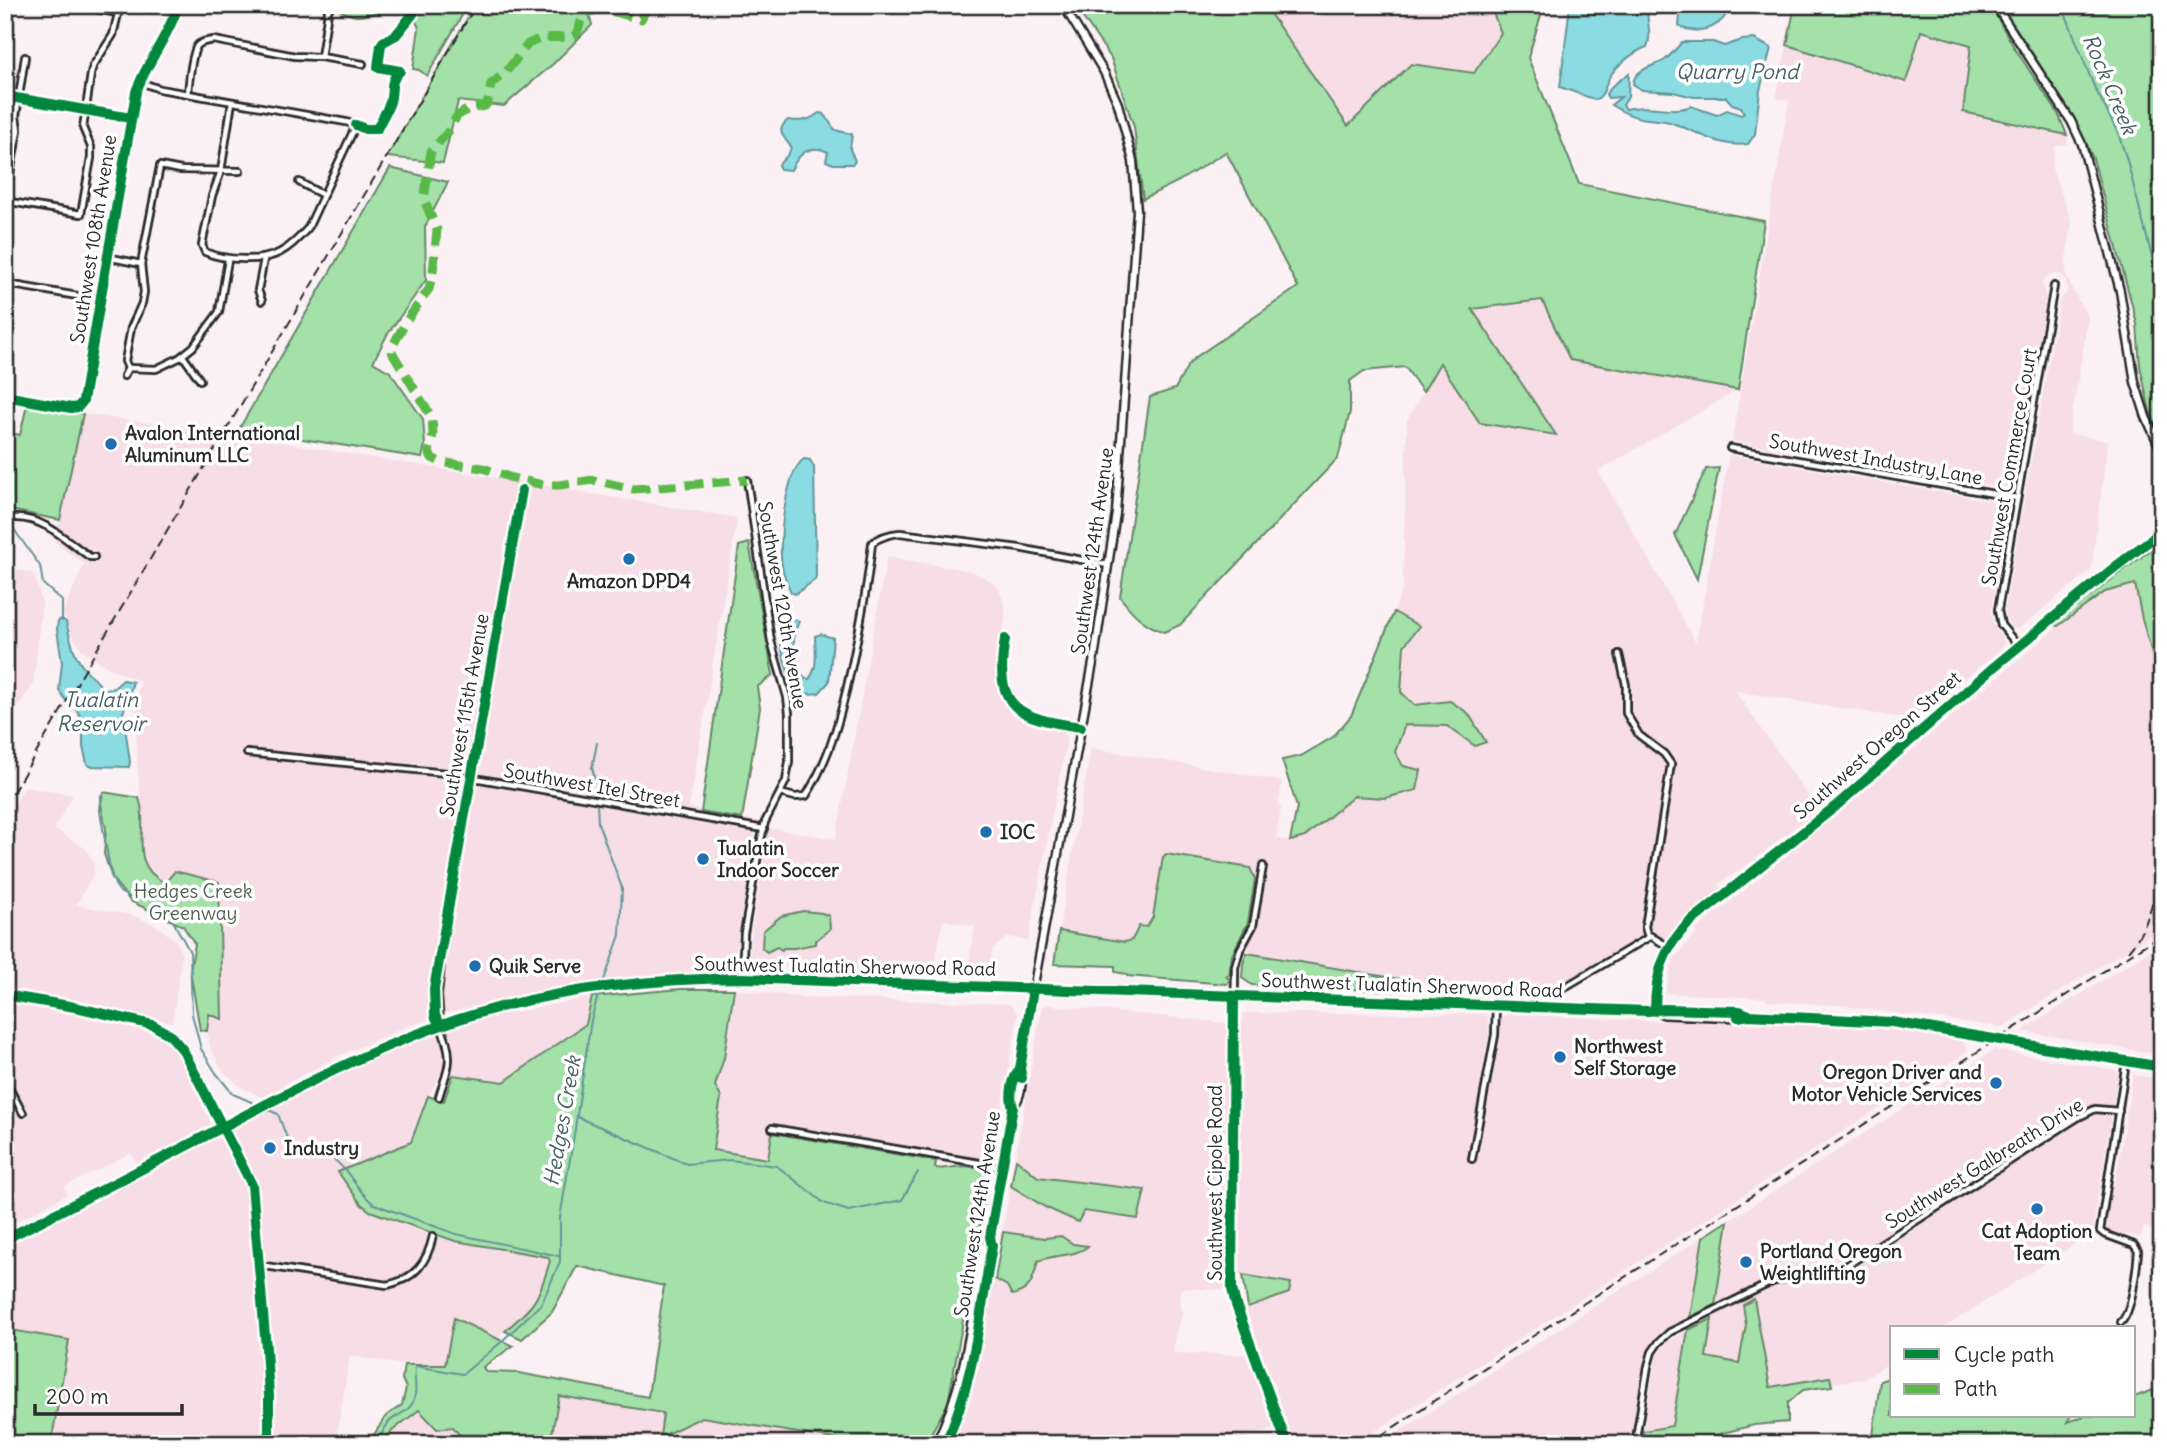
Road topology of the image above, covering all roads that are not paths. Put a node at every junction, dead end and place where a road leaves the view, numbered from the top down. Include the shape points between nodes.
1 (74, 5) edge
2 (120, 5) edge
3 (178, 5) edge
4 (331, 5) edge
5 (1063, 5) edge
6 (1995, 5) edge
7 (118, 13) junction
8 (25, 57) dead end
9 (321, 57) junction
10 (363, 64) dead end
11 (140, 82) junction
12 (188, 94) junction
13 (5, 96) edge
14 (19, 98) junction
15 (232, 102) junction
16 (85, 110) junction
17 (131, 118) junction
18 (221, 170) junction
19 (240, 172) dead end
20 (299, 182) dead end
21 (5, 188) edge
22 (323, 195) junction
23 (5, 201) edge
24 (107, 257) junction
25 (228, 260) junction
26 (264, 260) junction
27 (141, 264) junction
28 (5, 281) edge
29 (2054, 286) dead end
30 (101, 300) junction
31 (262, 301) dead end
32 (183, 356) junction
33 (128, 369) junction
34 (124, 376) dead end
35 (200, 380) dead end
36 (5, 396) edge
37 (1731, 448) dead end
38 (2162, 452) edge
39 (747, 480) dead end
40 (522, 490) dead end
41 (2017, 498) junction
42 (15, 518) dead end
43 (2162, 531) edge
44 (94, 557) dead end
45 (1109, 565) junction
46 (1005, 639) dead end
47 (2019, 646) junction
48 (1619, 654) dead end
49 (1081, 727) junction
50 (247, 753) dead end
51 (471, 778) junction
52 (780, 793) junction
53 (764, 828) junction
54 (1263, 866) dead end
55 (1651, 936) junction
56 (1669, 947) junction
57 (742, 978) junction
58 (1033, 989) junction
59 (1548, 989) dead end
60 (5, 995) edge
61 (1234, 996) junction
62 (1496, 1006) junction
63 (1655, 1011) junction
64 (440, 1025) junction
65 (2126, 1061) junction
66 (2162, 1067) edge
67 (5, 1081) edge
68 (439, 1097) dead end
69 (2119, 1111) junction
70 (23, 1113) dead end
71 (223, 1126) junction
72 (772, 1128) dead end
73 (1472, 1159) dead end
74 (1002, 1169) junction
75 (433, 1236) dead end
76 (990, 1237) junction
77 (5, 1239) edge
78 (259, 1265) junction
79 (2121, 1322) dead end
80 (269, 1444) edge
81 (935, 1444) edge
82 (945, 1444) edge
83 (1287, 1444) edge
84 (1635, 1444) edge

1 - 7 street
2 - 7 street
3 - 11 street, Southwest 108th Avenue
4 - 9 street
5 - 45 main road, Southwest 124th Avenue via 1114,93 1135,176 1137,211 1122,443
6 - 38 main road via 2082,144 2120,291 2136,382
7 - 16 street via 113,35 93,66
8 - 14 street
9 - 10 street
9 - 12 street via 206,41 197,46
11 - 12 street
11 - 17 street, Southwest 108th Avenue
12 - 15 street
13 - 14 street
14 - 16 street
14 - 21 street via 18,130
15 - 18 street
15 - 22 street via 356,125
16 - 17 street
16 - 23 street via 83,128 92,153 81,214
17 - 24 street, Southwest 108th Avenue
18 - 19 street
18 - 25 street via 202,245 205,252
18 - 27 street via 160,166
20 - 22 street
22 - 26 street via 296,242
24 - 27 street
24 - 30 street, Southwest 108th Avenue
25 - 26 street
25 - 32 street via 219,312
26 - 31 street via 258,290
27 - 33 street via 144,292 131,328 125,361
28 - 30 street
29 - 41 street, Southwest Commerce Court
30 - 36 street, Southwest 108th Avenue via 82,404 71,408
32 - 33 street via 156,369
32 - 35 street
33 - 34 street
37 - 41 street, Southwest Industry Lane
39 - 52 street, Southwest 120th Avenue via 771,641 789,713 789,762
40 - 51 street, Southwest 115th Avenue
41 - 47 street, Southwest Commerce Court via 1998,618
42 - 44 street via 38,521
43 - 47 main road, Southwest Oregon Street
45 - 49 main road, Southwest 124th Avenue
45 - 52 street via 900,533 877,539 872,543 866,599 831,746 806,796
46 - 49 street via 1001,670 1011,702 1035,719
47 - 56 main road, Southwest Oregon Street via 1855,790 1689,923
48 - 55 street via 1626,713 1639,735 1671,764 1646,927
49 - 58 main road, Southwest 124th Avenue
50 - 51 street, Southwest Itel Street
51 - 53 street, Southwest Itel Street
51 - 64 street, Southwest 115th Avenue via 433,995
52 - 53 street, Southwest 120th Avenue
53 - 57 street, Southwest 120th Avenue via 747,913
54 - 61 street, Southwest Cipole Road via 1253,926 1236,961
55 - 56 street
55 - 59 street via 1560,990
56 - 63 main road, Southwest Oregon Street via 1657,979
57 - 58 highway, Southwest Tualatin Sherwood Road
57 - 64 highway, Southwest Tualatin Sherwood Road via 586,990
58 - 61 highway, Southwest Tualatin Sherwood Road
58 - 74 main road, Southwest 124th Avenue via 1020,1069 1010,1100 1013,1107
60 - 71 main road via 134,1020 166,1032 183,1050
61 - 62 highway, Southwest Tualatin Sherwood Road
61 - 83 street, Southwest Cipole Road via 1232,1289
62 - 63 highway, Southwest Tualatin Sherwood Road
62 - 73 street
63 - 65 highway, Southwest Tualatin Sherwood Road via 1740,1011 1892,1022
64 - 68 street, Southwest 115th Avenue via 449,1060
64 - 71 highway, Southwest Tualatin Sherwood Road via 345,1064
65 - 66 highway, Southwest Tualatin Sherwood Road
65 - 69 street
67 - 70 street
69 - 79 street via 2100,1231 2138,1251 2129,1306
69 - 84 street, Southwest Galbreath Drive via 2095,1109 2077,1118 1838,1271 1772,1282 1670,1332 1650,1359
71 - 77 highway, Southwest Tualatin Sherwood Road
71 - 78 street via 252,1185
72 - 74 street
74 - 76 main road, Southwest 124th Avenue
75 - 78 street via 427,1257 410,1277 394,1283 380,1285
76 - 81 main road, Southwest 124th Avenue via 984,1245 959,1383
76 - 82 main road, Southwest 124th Avenue via 967,1385
78 - 80 street via 270,1396

